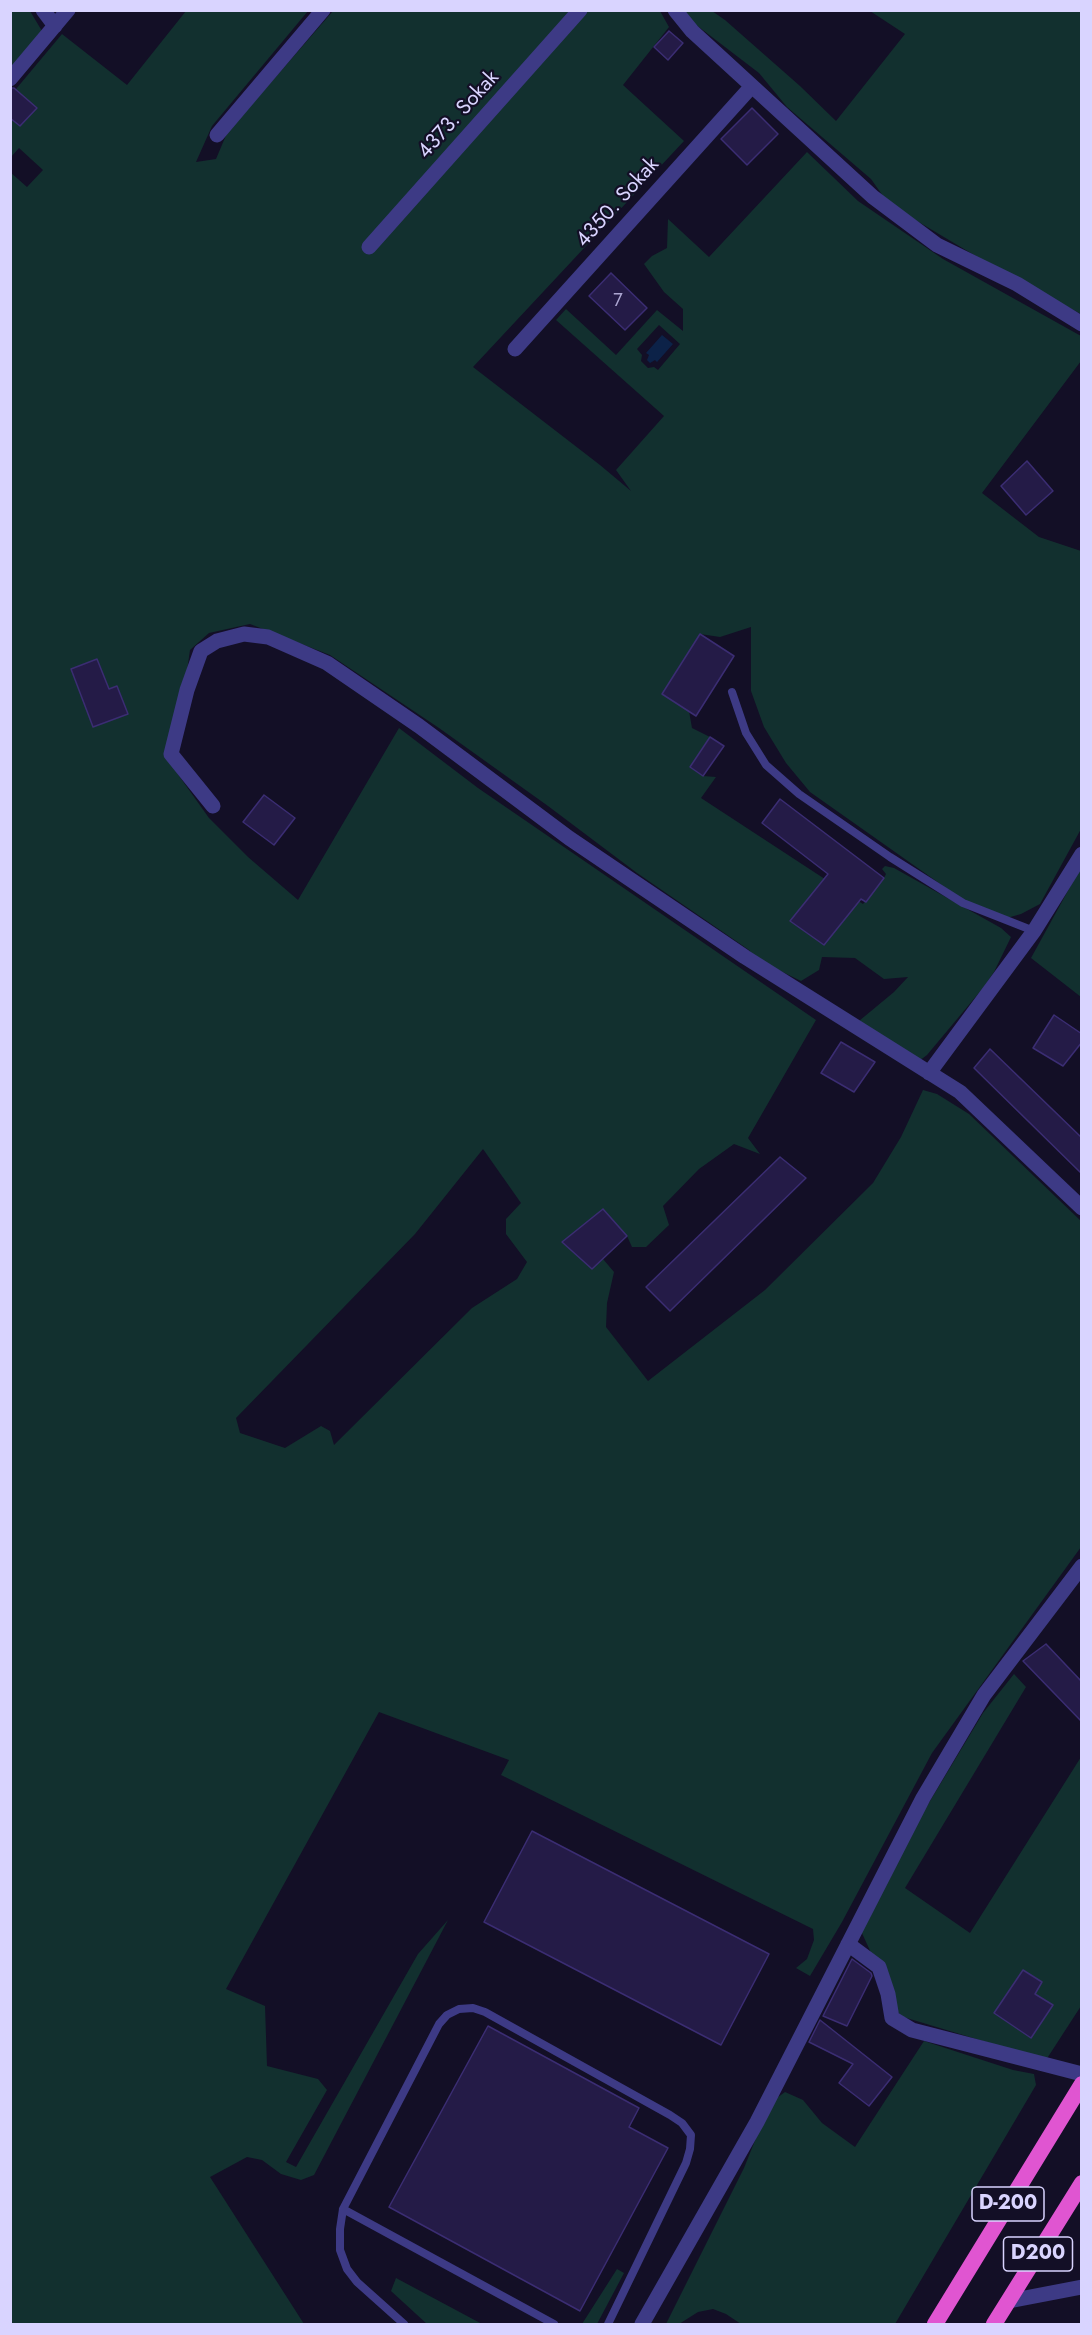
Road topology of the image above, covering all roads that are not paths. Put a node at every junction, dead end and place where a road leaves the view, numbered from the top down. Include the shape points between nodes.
1 (43, 10) edge
2 (68, 10) edge
3 (323, 10) edge
4 (580, 10) edge
5 (675, 10) edge
6 (55, 26) junction
7 (10, 79) edge
8 (752, 86) junction
9 (217, 135) dead end
10 (369, 247) dead end
11 (1082, 324) edge
12 (515, 349) dead end
13 (732, 692) dead end
14 (213, 806) dead end
15 (1082, 854) edge
16 (1034, 931) junction
17 (929, 1073) junction
18 (1082, 1208) edge
19 (1082, 1566) edge
20 (848, 1944) junction
21 (1082, 2074) edge
22 (1082, 2084) edge
23 (1080, 2189) edge
24 (343, 2209) junction
25 (1082, 2287) edge
26 (1009, 2301) junction
27 (404, 2325) edge
28 (554, 2325) edge
29 (608, 2325) edge
30 (642, 2325) edge
31 (935, 2325) edge
32 (994, 2325) edge

1 - 6 street
2 - 6 street
3 - 9 street
4 - 10 street, 4373. Sokak
5 - 8 street via 692,32
6 - 7 street
8 - 11 street via 873,198 937,245 1017,284
8 - 12 street, 4350. Sokak
13 - 16 lane via 746,733 766,765 799,794 963,903
14 - 17 street via 171,754 187,690 201,651 244,634 268,637 327,663 569,838 745,957
15 - 16 street
16 - 17 street
17 - 18 street via 960,1092
19 - 20 street via 984,1695 923,1798
20 - 21 street via 879,1967 892,2018 912,2030
20 - 30 street via 757,2122
22 - 31 highway, D-200
23 - 26 highway, D200
24 - 27 lane via 340,2250 346,2269
24 - 28 lane
24 - 29 lane via 440,2024 459,2009 485,2012 670,2115 691,2135 686,2163
25 - 26 street
26 - 32 highway, D200

